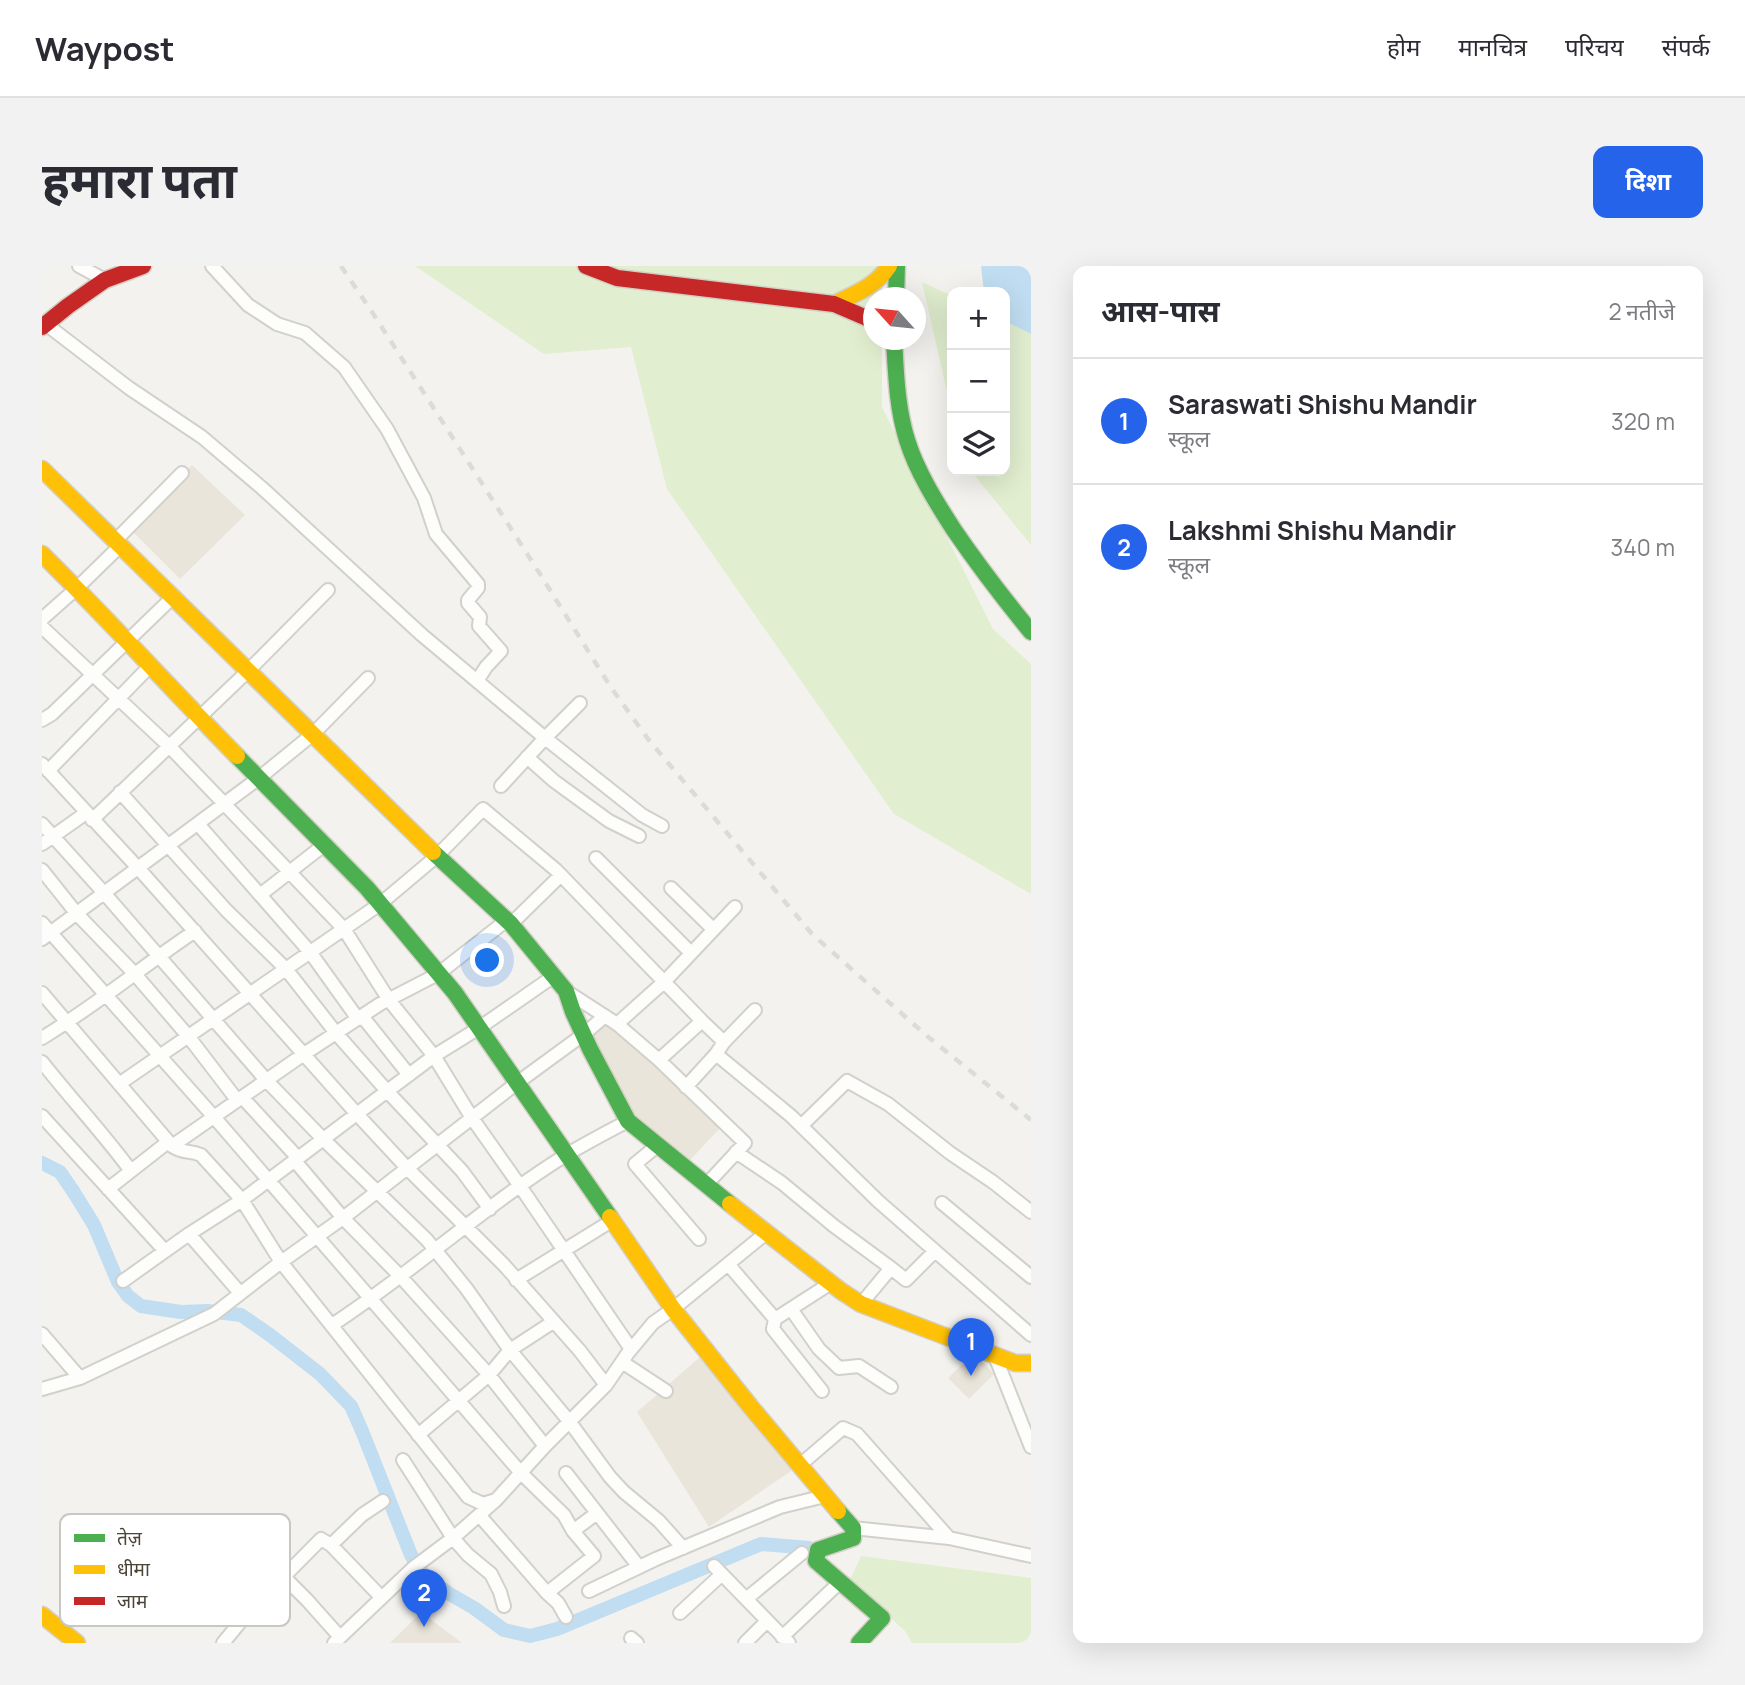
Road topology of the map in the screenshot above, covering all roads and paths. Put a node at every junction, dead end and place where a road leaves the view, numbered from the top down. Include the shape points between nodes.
1 (79, 266) edge
2 (143, 266) edge
3 (212, 266) edge
4 (586, 266) edge
5 (889, 266) edge
6 (897, 266) edge
7 (105, 280) junction
8 (896, 287) edge
9 (834, 304) junction
10 (863, 316) edge
11 (44, 326) edge
12 (894, 350) edge
13 (182, 473) dead end
14 (44, 475) edge
15 (119, 542) junction
16 (42, 554) edge
17 (77, 588) junction
18 (328, 590) dead end
19 (174, 596) junction
20 (42, 619) edge
21 (42, 627) edge
22 (1031, 632) edge
23 (127, 641) junction
24 (150, 666) junction
25 (249, 670) junction
26 (92, 673) junction
27 (369, 678) dead end
28 (477, 681) junction
29 (119, 698) junction
30 (42, 703) edge
31 (580, 703) dead end
32 (47, 717) edge
33 (199, 718) junction
34 (313, 734) junction
35 (545, 738) junction
36 (169, 746) junction
37 (527, 757) junction
38 (45, 768) edge
39 (259, 778) junction
40 (501, 786) dead end
41 (120, 792) junction
42 (223, 805) junction
43 (89, 816) junction
44 (42, 824) edge
45 (198, 824) junction
46 (662, 826) dead end
47 (639, 836) dead end
48 (47, 840) edge
49 (324, 845) junction
50 (169, 846) junction
51 (436, 856) junction
52 (596, 858) dead end
53 (139, 869) junction
54 (42, 870) edge
55 (290, 873) junction
56 (561, 875) junction
57 (671, 888) dead end
58 (105, 894) junction
59 (260, 895) junction
60 (380, 904) junction
61 (735, 907) dead end
62 (77, 914) junction
63 (509, 922) junction
64 (344, 929) junction
65 (713, 929) junction
66 (45, 932) edge
67 (195, 932) junction
68 (310, 952) junction
69 (691, 953) junction
70 (158, 956) junction
71 (286, 969) junction
72 (134, 973) junction
73 (438, 974) junction
74 (554, 975) junction
75 (664, 981) junction
76 (566, 991) junction
77 (42, 993) edge
78 (250, 993) junction
79 (105, 994) junction
80 (389, 1000) junction
81 (755, 1010) dead end
82 (605, 1016) junction
83 (214, 1018) junction
84 (360, 1018) junction
85 (702, 1021) junction
86 (67, 1023) junction
87 (617, 1024) junction
88 (478, 1028) junction
89 (335, 1033) junction
90 (584, 1034) junction
91 (188, 1036) junction
92 (42, 1038) edge
93 (724, 1042) junction
94 (304, 1054) junction
95 (716, 1054) junction
96 (160, 1055) junction
97 (434, 1056) junction
98 (659, 1060) junction
99 (42, 1062) edge
100 (409, 1075) junction
101 (266, 1080) junction
102 (517, 1083) junction
103 (119, 1084) junction
104 (686, 1087) junction
105 (387, 1091) junction
106 (240, 1099) junction
107 (356, 1113) junction
108 (42, 1116) edge
109 (214, 1117) junction
110 (472, 1118) junction
111 (628, 1121) junction
112 (801, 1126) junction
113 (323, 1139) junction
114 (170, 1144) junction
115 (437, 1144) junction
116 (658, 1145) junction
117 (736, 1152) junction
118 (567, 1154) junction
119 (296, 1160) junction
120 (407, 1168) junction
121 (131, 1171) junction
122 (268, 1181) junction
123 (706, 1185) junction
124 (520, 1186) junction
125 (108, 1189) junction
126 (377, 1191) junction
127 (242, 1199) junction
128 (942, 1203) dead end
129 (490, 1209) junction
130 (1031, 1212) edge
131 (343, 1218) junction
132 (613, 1220) junction
133 (466, 1226) junction
134 (766, 1233) junction
135 (189, 1234) junction
136 (318, 1236) junction
137 (699, 1239) dead end
138 (434, 1249) junction
139 (165, 1251) junction
140 (565, 1251) junction
141 (935, 1251) junction
142 (281, 1262) junction
143 (728, 1264) junction
144 (891, 1268) junction
145 (401, 1277) junction
146 (1031, 1277) edge
147 (123, 1280) dead end
148 (516, 1280) junction
149 (831, 1283) junction
150 (240, 1293) junction
151 (371, 1299) junction
152 (861, 1304) junction
153 (674, 1309) junction
154 (791, 1309) junction
155 (775, 1319) junction
156 (553, 1322) junction
157 (332, 1325) junction
158 (42, 1334) edge
159 (1031, 1335) edge
160 (631, 1349) junction
161 (510, 1350) junction
162 (995, 1356) junction
163 (622, 1362) junction
164 (1031, 1363) edge
165 (489, 1375) junction
166 (80, 1378) junction
167 (606, 1385) junction
168 (891, 1387) dead end
169 (42, 1389) edge
170 (666, 1391) dead end
171 (822, 1391) dead end
172 (459, 1401) junction
173 (569, 1421) junction
174 (418, 1435) junction
175 (545, 1446) junction
176 (1031, 1447) edge
177 (403, 1460) dead end
178 (800, 1465) junction
179 (521, 1473) junction
180 (566, 1473) dead end
181 (825, 1496) junction
182 (496, 1500) junction
183 (383, 1502) dead end
184 (597, 1513) junction
185 (480, 1516) junction
186 (853, 1528) junction
187 (573, 1531) junction
188 (453, 1538) junction
189 (949, 1538) junction
190 (331, 1545) junction
191 (683, 1548) junction
192 (802, 1553) dead end
193 (1031, 1556) edge
194 (639, 1567) junction
195 (290, 1571) edge
196 (840, 1582) junction
197 (290, 1583) edge
198 (589, 1591) dead end
199 (547, 1593) junction
200 (381, 1597) junction
201 (746, 1599) junction
202 (504, 1606) dead end
203 (680, 1613) dead end
204 (42, 1615) edge
205 (566, 1617) dead end
206 (767, 1621) junction
207 (237, 1626) edge
208 (56, 1637) edge
209 (337, 1640) edge
210 (785, 1640) edge
211 (77, 1643) edge
212 (223, 1643) edge
213 (745, 1643) edge
214 (859, 1643) edge

1 - 7 street
2 - 7 main road
3 - 28 street via 248,306 277,324 305,333 344,368 387,429 424,498 436,534 478,584 467,603 480,617 479,626 501,651
4 - 9 main road via 617,278
5 - 9 main road via 867,288
6 - 8 main road
7 - 11 main road
9 - 10 main road
11 - 28 street via 202,437
12 - 22 main road via 911,454 958,535
13 - 15 street
14 - 15 main road
15 - 17 street
15 - 19 main road
16 - 17 main road
17 - 20 street
17 - 23 main road
18 - 25 street
19 - 23 street
19 - 25 main road
21 - 26 street
23 - 24 main road
23 - 26 street
24 - 29 street
24 - 33 main road
25 - 33 street
25 - 34 main road
26 - 29 street
26 - 32 street
27 - 34 street
28 - 35 street
29 - 36 street
29 - 38 street
30 - 32 street
31 - 35 street
33 - 36 street
33 - 39 main road
34 - 39 street
34 - 51 main road
35 - 37 street
35 - 46 street
36 - 41 street
36 - 42 street
37 - 40 street
37 - 47 street via 609,821
38 - 43 street
39 - 42 street
39 - 49 main road
41 - 43 street
41 - 50 street
42 - 45 street
42 - 55 street
43 - 48 street
43 - 53 street
44 - 48 street
45 - 50 street
45 - 59 street
48 - 58 street
49 - 55 street
49 - 60 main road
50 - 53 street
50 - 71 street
51 - 56 street via 484,809
51 - 60 street
51 - 63 main road
52 - 69 street
53 - 58 street
53 - 67 street
54 - 62 street
55 - 59 street
55 - 64 street
56 - 63 street
56 - 75 street
57 - 65 street
58 - 62 street
58 - 70 street
59 - 68 street
60 - 64 street
60 - 73 main road
61 - 65 street
62 - 66 street
62 - 72 street
63 - 73 street
63 - 74 main road
64 - 68 street
64 - 80 street
65 - 69 street
66 - 79 street
67 - 70 street
67 - 78 street
68 - 71 street
68 - 84 street
69 - 75 street
70 - 72 street
70 - 83 street
71 - 78 street
71 - 89 street
72 - 79 street
72 - 91 street
73 - 80 street
73 - 88 main road
74 - 76 main road
74 - 88 street
75 - 85 street
75 - 87 street
76 - 82 street
76 - 90 main road
77 - 86 street
78 - 83 street
78 - 94 street
79 - 86 street
79 - 96 street
80 - 84 street
80 - 97 street
81 - 93 street
82 - 87 street
82 - 90 street
83 - 91 street
83 - 101 street
84 - 89 street
84 - 100 street
85 - 93 street
85 - 98 street
86 - 92 street
86 - 103 street
87 - 98 street
88 - 97 street
88 - 102 main road
89 - 94 street
89 - 105 street
90 - 102 street
90 - 111 main road
91 - 96 street
91 - 106 street
93 - 95 street
94 - 101 street
94 - 107 street
95 - 104 street
95 - 112 street
96 - 103 street
96 - 109 street
97 - 100 street
97 - 110 street
98 - 104 street
99 - 121 street
100 - 105 street
101 - 106 street
101 - 113 street
102 - 110 street
102 - 118 main road
103 - 114 street
104 - 117 street via 745,1143
105 - 107 street
105 - 115 street
106 - 109 street
106 - 119 street
107 - 113 street
107 - 120 street
108 - 125 street
109 - 114 street
109 - 122 street
110 - 115 street
110 - 124 street
111 - 116 main road
111 - 118 street
112 - 130 street via 847,1081 888,1104
112 - 141 street
113 - 119 street
113 - 126 street
114 - 121 street
114 - 127 street via 201,1155
115 - 120 street
115 - 129 street
116 - 123 main road
116 - 137 street via 635,1164
117 - 123 street
117 - 144 street
118 - 124 street
118 - 132 main road
119 - 122 street
119 - 131 street
120 - 126 street
120 - 133 street
121 - 125 street
122 - 127 street
122 - 136 street
123 - 134 main road
124 - 129 street
124 - 140 street
125 - 139 street
126 - 131 street
126 - 138 street
127 - 135 street
127 - 142 street
128 - 146 street
129 - 133 street
131 - 136 street
131 - 145 street
132 - 140 street
132 - 153 main road
133 - 138 street
133 - 148 street
134 - 143 street
134 - 149 main road
135 - 139 street
135 - 150 street
136 - 142 street
136 - 151 street
138 - 145 street
138 - 161 street
139 - 147 street
140 - 148 street
140 - 160 street
141 - 144 street via 906,1280
141 - 159 street
142 - 150 street
142 - 157 street
143 - 153 street
143 - 155 street
144 - 152 street
145 - 151 street
145 - 165 street
148 - 156 street
149 - 152 main road
149 - 154 street
150 - 166 street via 217,1312
151 - 157 street
151 - 172 street
152 - 162 main road
153 - 160 street via 653,1323
153 - 178 main road
154 - 155 street
154 - 168 street via 819,1349 839,1368 859,1366
155 - 171 street via 773,1329
156 - 161 street
156 - 167 street
157 - 174 street
158 - 166 street
160 - 163 street
161 - 165 street
161 - 173 street
162 - 164 main road
162 - 176 street
163 - 167 street
163 - 170 street
165 - 172 street
165 - 175 street
166 - 169 street
167 - 173 street
172 - 174 street
172 - 179 street
173 - 175 street
173 - 191 street via 610,1477
174 - 182 street via 468,1497 483,1504
175 - 179 street
177 - 188 street
178 - 181 main road
178 - 189 street via 843,1428 857,1434
179 - 182 street
179 - 187 street via 564,1515
180 - 184 street
181 - 186 main road
181 - 191 street via 780,1507
182 - 185 street
183 - 190 street
184 - 187 street
184 - 194 street
185 - 188 street
185 - 199 street
186 - 189 street
186 - 196 main road via 853,1538 818,1550 816,1561
187 - 199 street via 594,1556
188 - 200 street
188 - 202 street via 491,1574
189 - 193 street
190 - 195 street via 321,1539
190 - 200 street
191 - 194 street
192 - 201 street
194 - 198 street
196 - 210 street
196 - 214 main road via 881,1618
197 - 209 street
199 - 205 street
200 - 209 street
201 - 203 street via 718,1570
201 - 206 street
204 - 208 main road
206 - 210 street
206 - 213 street
207 - 212 street
208 - 211 main road

